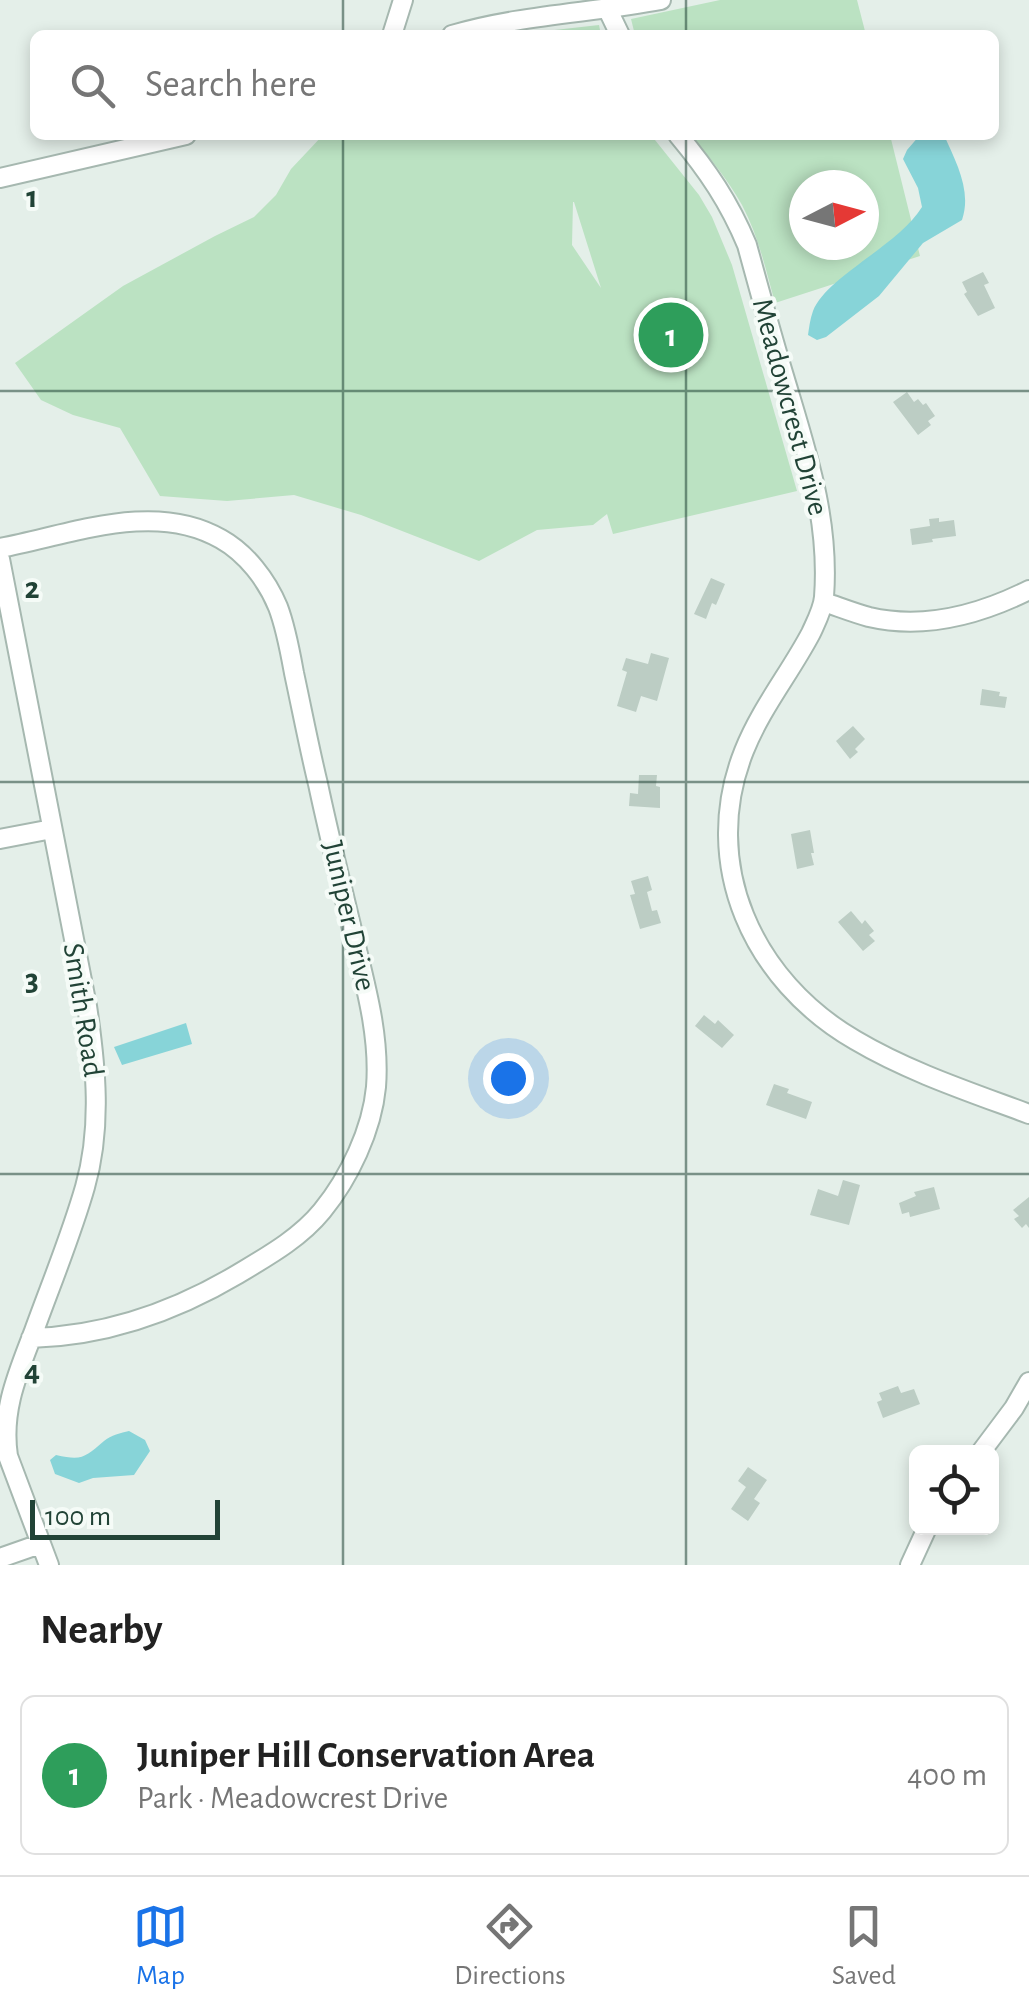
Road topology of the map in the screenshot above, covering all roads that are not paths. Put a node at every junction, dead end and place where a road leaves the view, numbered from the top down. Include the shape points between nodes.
1 (403, 0) edge
2 (660, 0) edge
3 (608, 10) junction
4 (394, 30) edge
5 (476, 30) edge
6 (618, 30) edge
7 (164, 140) edge
8 (682, 140) edge
9 (0, 178) edge
10 (0, 548) edge
11 (0, 559) edge
12 (1029, 590) edge
13 (824, 602) junction
14 (52, 829) junction
15 (0, 839) edge
16 (1029, 1114) edge
17 (32, 1338) junction
18 (1029, 1382) edge
19 (986, 1445) edge
20 (923, 1535) edge
21 (40, 1544) junction
22 (0, 1558) edge
23 (50, 1565) edge
24 (910, 1565) edge

1 - 4 street
2 - 3 street
3 - 5 street
3 - 6 street
7 - 9 street
8 - 13 street, Meadowcrest Drive via 713,179 747,245 820,505
10 - 17 street, Juniper Drive via 166,520 222,540 264,581 290,651 376,1046 376,1090 347,1175 289,1243 172,1308 88,1333
11 - 14 street, Smith Road
12 - 13 street via 968,615 910,622
13 - 16 street, Meadowcrest Drive via 754,728 733,781 727,811 737,900 781,978 853,1039
14 - 15 street
14 - 17 street, Smith Road via 94,1050 96,1095 86,1185
17 - 21 street, Smith Road via 10,1397 6,1442
18 - 19 street
20 - 24 street
21 - 22 street
21 - 23 street, Smith Road

